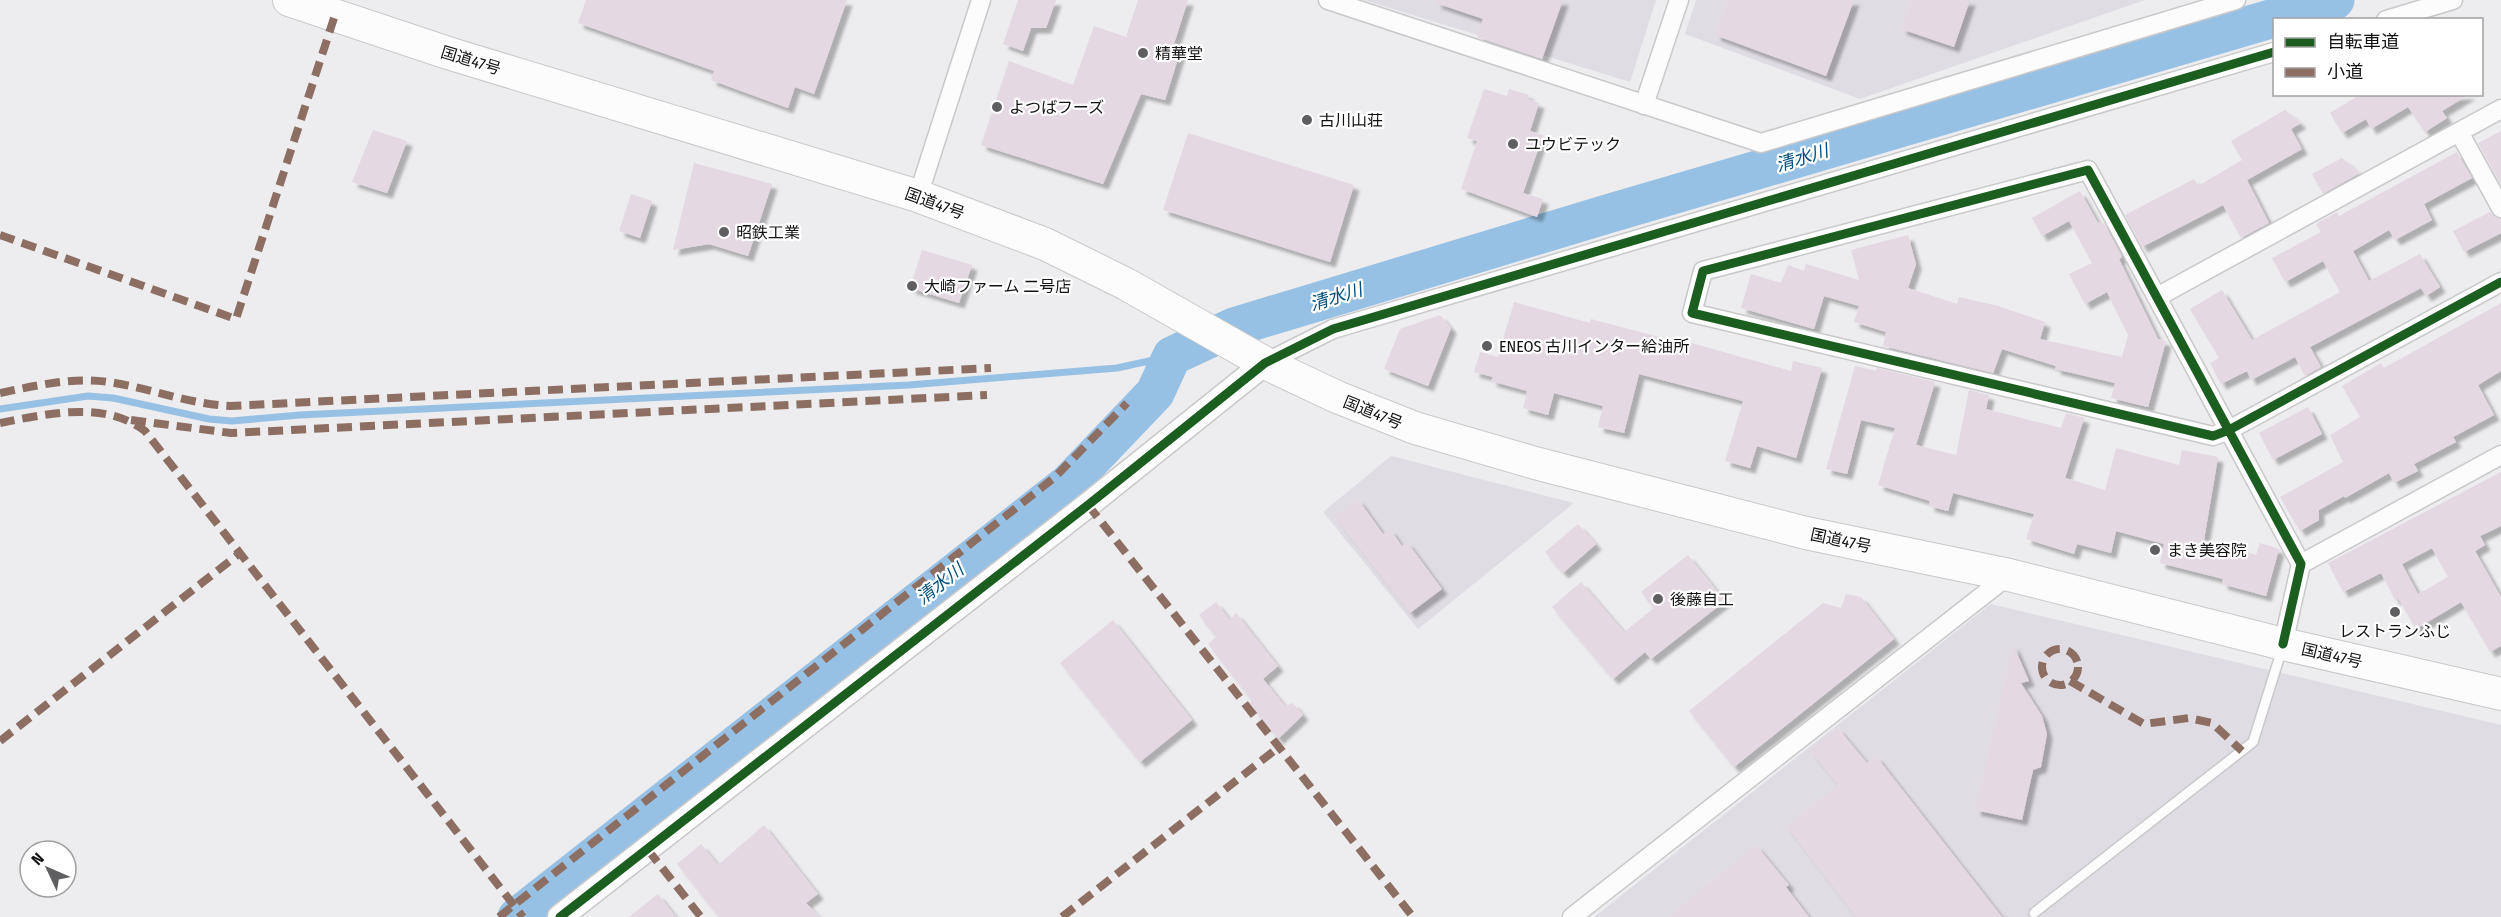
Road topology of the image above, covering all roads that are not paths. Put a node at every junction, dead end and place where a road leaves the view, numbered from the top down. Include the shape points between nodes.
1 (289, 0) edge
2 (981, 0) edge
3 (1328, 0) edge
4 (1679, 0) edge
5 (2236, 0) edge
6 (2453, 0) edge
7 (2393, 18) edge
8 (2273, 52) edge
9 (1644, 105) junction
10 (2501, 110) edge
11 (2459, 132) junction
12 (918, 196) junction
13 (2501, 208) edge
14 (2501, 282) edge
15 (2157, 297) junction
16 (1262, 360) junction
17 (2229, 430) junction
18 (2501, 455) edge
19 (2301, 564) junction
20 (2009, 575) junction
21 (2283, 644) junction
22 (2501, 694) edge
23 (2034, 913) dead end
24 (560, 917) edge
25 (1572, 917) edge

1 - 12 highway, 国道47号 via 448,53
2 - 12 street
3 - 9 street
4 - 9 street
5 - 9 street via 1761,143
6 - 7 street
8 - 16 street via 1333,328
10 - 11 street
11 - 13 street
11 - 15 street
12 - 16 highway, 国道47号 via 1045,244
14 - 17 street
15 - 17 street
15 - 17 street via 2088,170 1703,271 1692,313 2213,436
16 - 20 highway, 国道47号 via 1337,398 1415,428 1534,463 1806,533
16 - 24 street via 1088,504
17 - 19 street
18 - 19 street
19 - 21 street
20 - 21 highway, 国道47号
20 - 25 street
21 - 22 highway, 国道47号
21 - 23 lane via 2253,742

